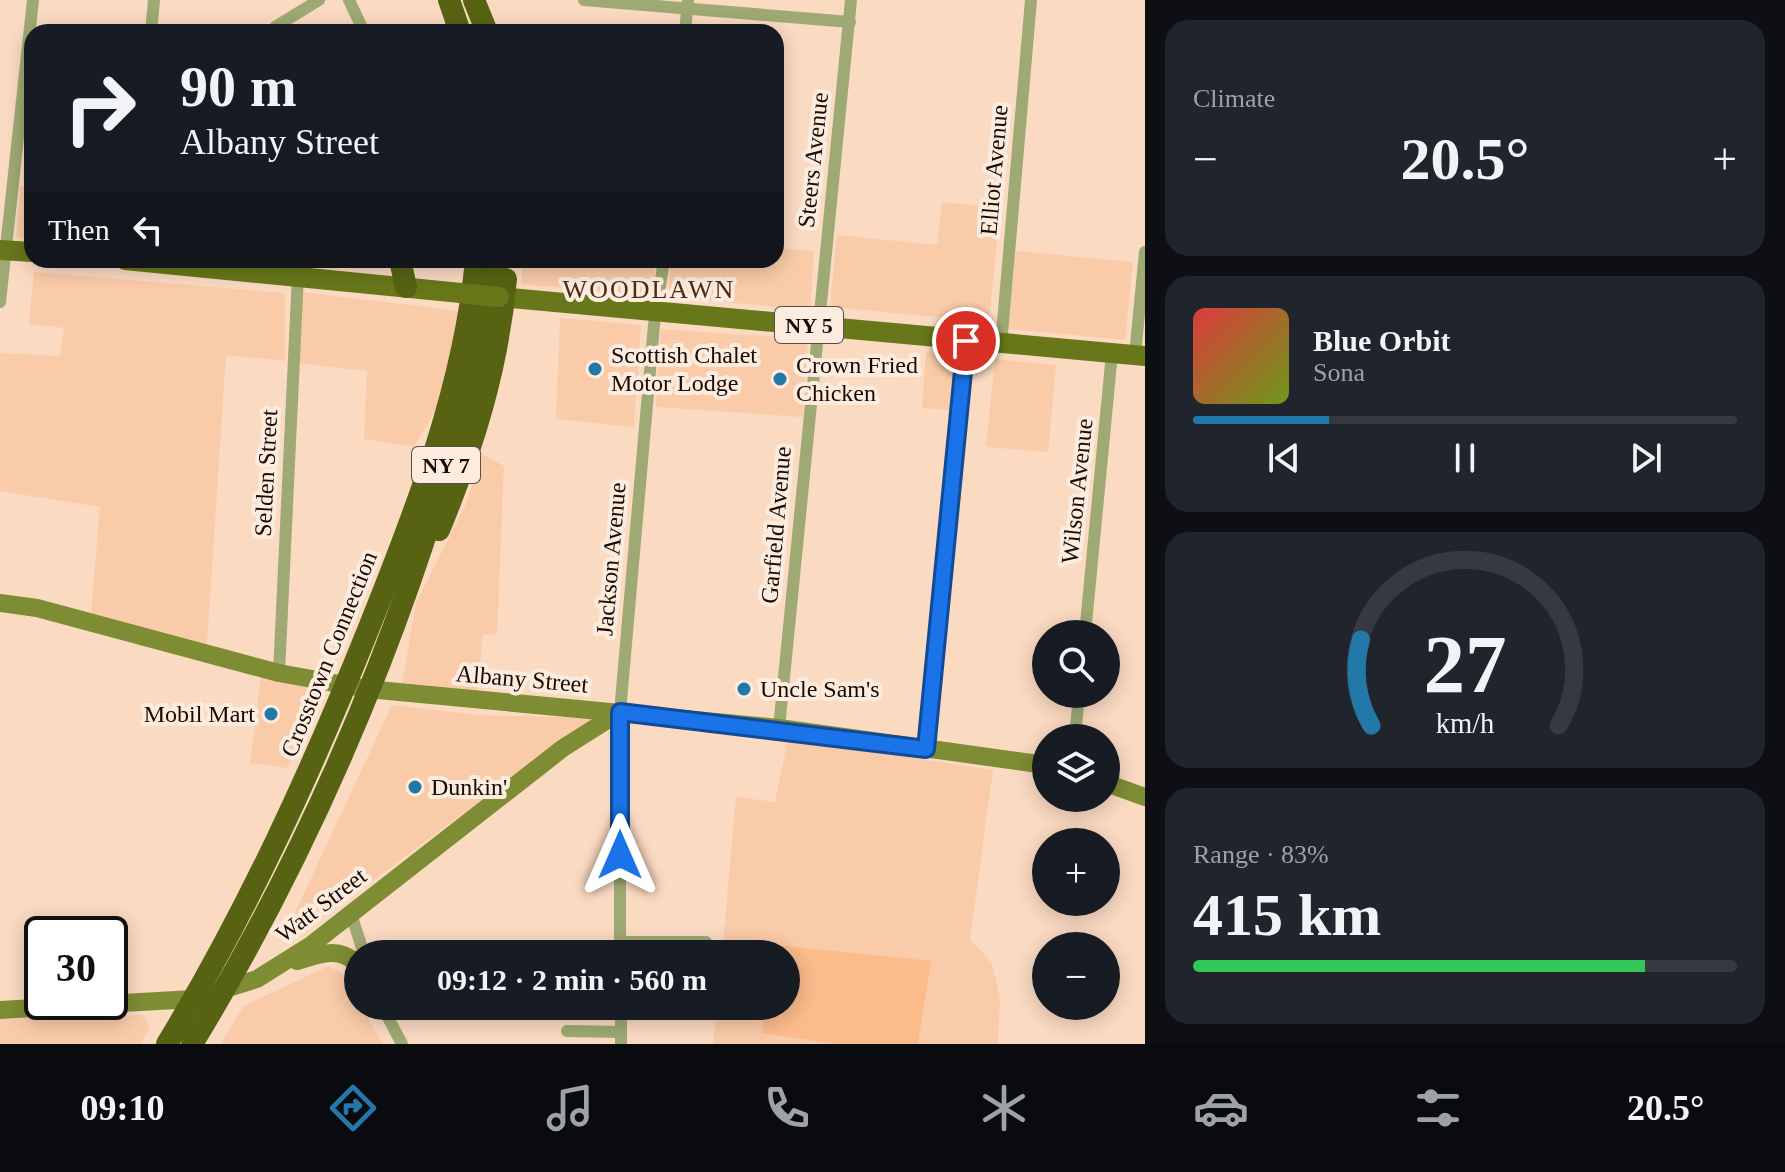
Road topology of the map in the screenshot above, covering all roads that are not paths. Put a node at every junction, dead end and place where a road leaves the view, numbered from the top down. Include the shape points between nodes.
1 (33, 0) edge
2 (154, 0) edge
3 (319, 0) edge
4 (349, 0) edge
5 (446, 0) edge
6 (465, 0) edge
7 (474, 0) edge
8 (584, 0) edge
9 (851, 0) edge
10 (1031, 0) edge
11 (688, 5) edge
12 (850, 22) junction
13 (30, 24) edge
14 (152, 24) edge
15 (280, 24) edge
16 (360, 24) edge
17 (447, 24) edge
18 (456, 24) edge
19 (473, 24) edge
20 (484, 24) edge
21 (24, 75) edge
22 (3, 250) edge
23 (24, 251) edge
24 (1145, 252) edge
25 (260, 268) edge
26 (402, 268) edge
27 (410, 268) edge
28 (475, 268) edge
29 (495, 268) edge
30 (507, 268) edge
31 (663, 268) edge
32 (298, 275) junction
33 (406, 287) junction
34 (502, 298) junction
35 (0, 302) edge
36 (657, 313) junction
37 (817, 326) junction
38 (966, 341) junction
39 (1001, 345) junction
40 (1112, 353) junction
41 (1140, 355) edge
42 (0, 603) edge
43 (1086, 620) edge
44 (376, 665) junction
45 (279, 673) junction
46 (357, 686) junction
47 (620, 712) junction
48 (779, 728) junction
49 (926, 749) junction
50 (1032, 763) edge
51 (1120, 788) edge
52 (1145, 797) edge
53 (351, 914) junction
54 (359, 940) edge
55 (620, 940) edge
56 (344, 955) edge
57 (283, 965) junction
58 (225, 991) junction
59 (193, 999) junction
60 (0, 1010) edge
61 (389, 1020) edge
62 (567, 1031) dead end
63 (621, 1038) edge
64 (167, 1044) edge
65 (192, 1044) edge
66 (402, 1044) edge

1 - 13 street
2 - 14 street
3 - 15 street
4 - 16 street
5 - 17 highway
5 - 18 highway
6 - 19 highway
7 - 20 highway
8 - 11 street
9 - 12 street, Steers Avenue
10 - 39 street, Elliot Avenue
11 - 12 street
12 - 37 street, Steers Avenue
21 - 22 street
22 - 23 main road
22 - 35 street
24 - 41 street
25 - 32 main road, NY 5
26 - 33 highway
27 - 33 highway
28 - 46 highway, Crosstown Connection / NY 7 via 442,427
29 - 44 highway, Crosstown Connection / NY 7 via 482,337 440,486
30 - 34 highway
31 - 36 street, Jackson Avenue
32 - 33 main road, NY 5
32 - 45 street, Selden Street
33 - 34 main road, NY 5, bridge
34 - 36 main road, NY 5
34 - 44 highway via 484,406 464,473 399,627
36 - 37 main road, NY 5
36 - 47 street, Jackson Avenue
37 - 38 main road, NY 5
37 - 48 street, Garfield Avenue
38 - 39 main road, NY 5
38 - 49 street
39 - 40 main road, NY 5
40 - 41 main road, NY 5
40 - 43 street, Wilson Avenue
42 - 45 street, Albany Street via 37,608
44 - 46 highway, Crosstown Connection / NY 7
45 - 46 street, Albany Street
46 - 47 street, Albany Street
46 - 58 highway, Crosstown Connection / NY 7 via 327,793
46 - 59 highway, Crosstown Connection / NY 7
47 - 48 street, Albany Street
47 - 53 street, Watt Street via 563,748
47 - 55 street, Jackson Avenue
48 - 49 street, Albany Street
49 - 50 street, Albany Street
51 - 52 street
53 - 54 street
53 - 57 street, Watt Street
56 - 57 street via 330,951
57 - 58 street, Watt Street
58 - 59 street, Watt Street
58 - 65 highway, Crosstown Connection / NY 7
59 - 60 street, Watt Street
59 - 64 highway, Crosstown Connection / NY 7
61 - 66 street
62 - 63 street

